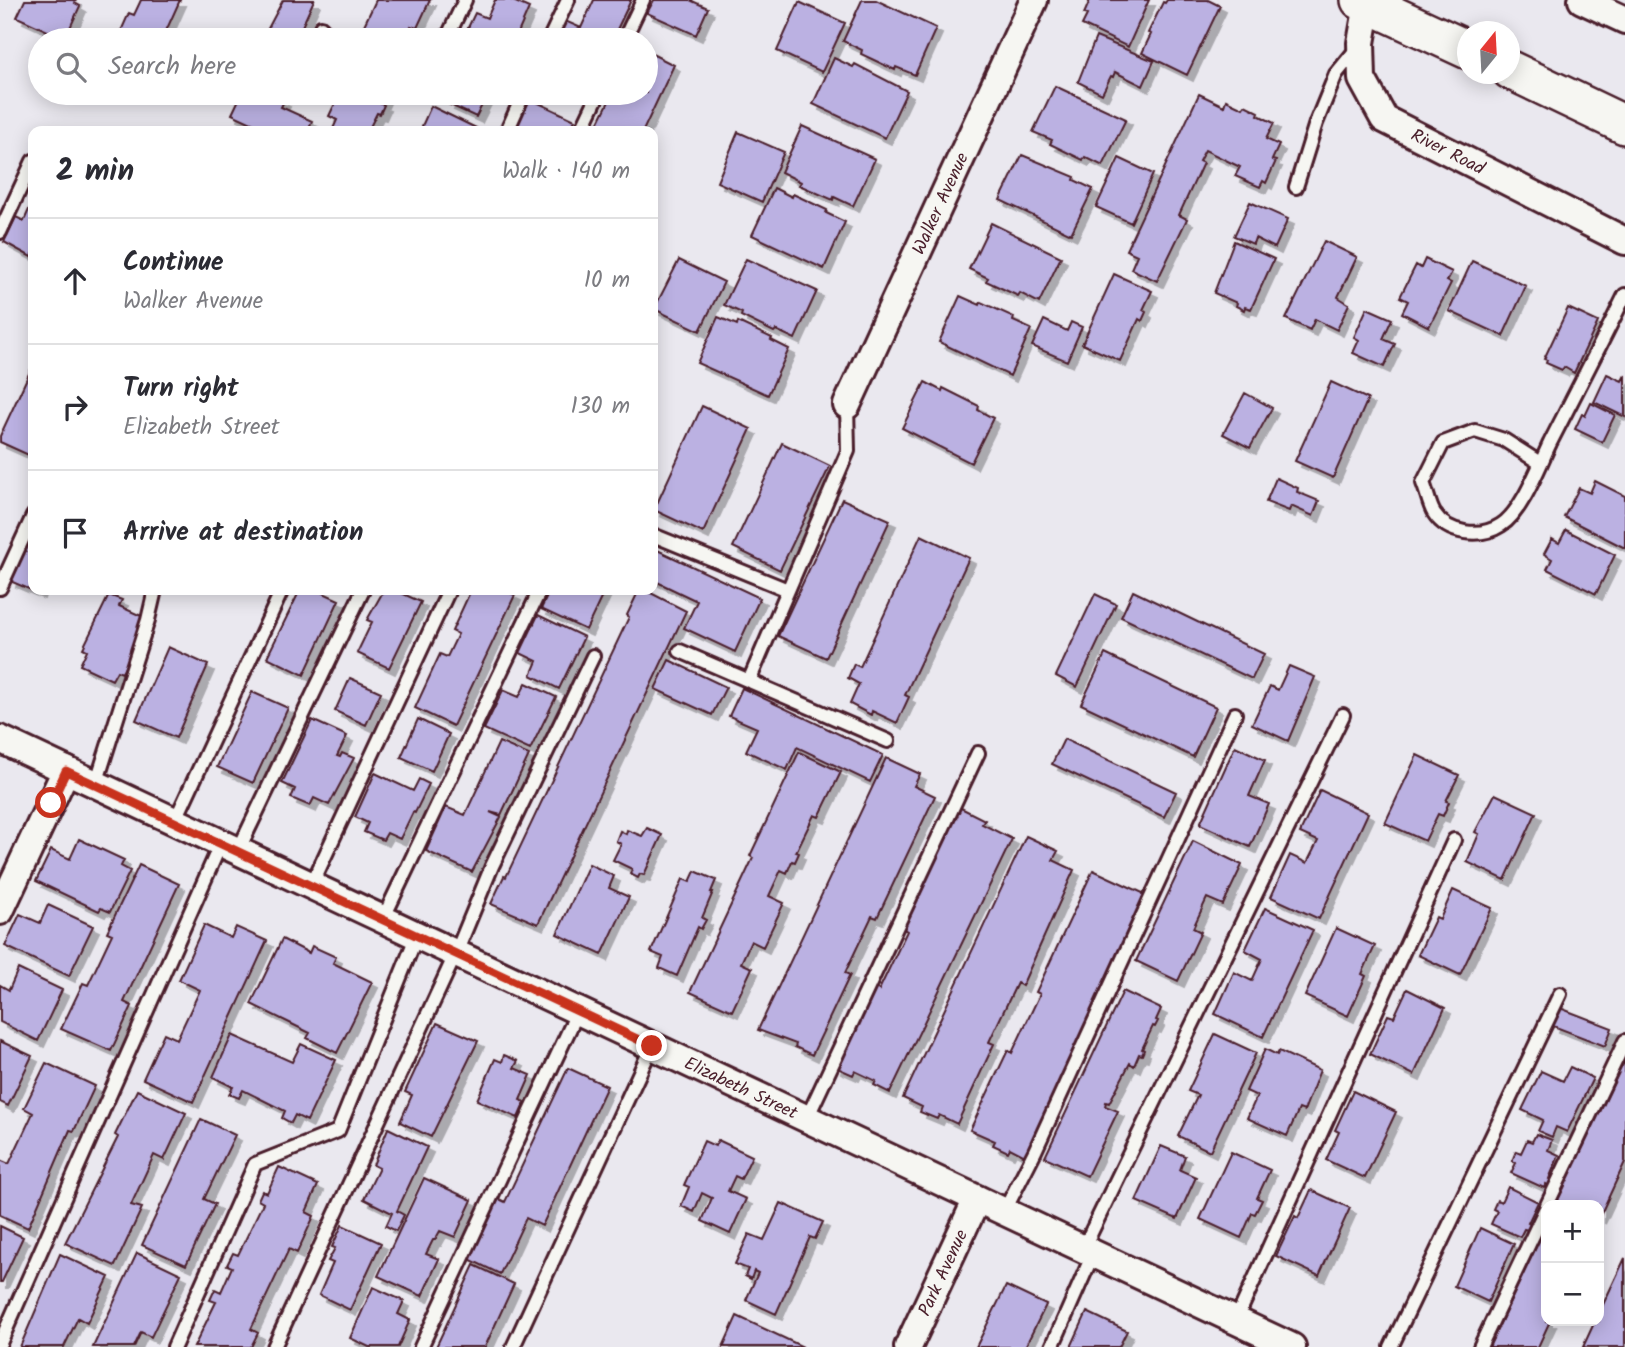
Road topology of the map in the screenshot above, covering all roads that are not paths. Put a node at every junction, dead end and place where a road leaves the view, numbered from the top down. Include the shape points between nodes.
1 (465, 0) edge
2 (568, 0) edge
3 (643, 0) edge
4 (1034, 0) edge
5 (1366, 1) edge
6 (1588, 1) edge
7 (1625, 20) edge
8 (452, 28) edge
9 (555, 28) edge
10 (630, 28) edge
11 (1361, 43) junction
12 (1457, 45) edge
13 (1520, 75) edge
14 (519, 105) edge
15 (593, 105) edge
16 (1625, 125) edge
17 (509, 126) edge
18 (583, 126) edge
19 (28, 172) edge
20 (1296, 187) dead end
21 (0, 232) edge
22 (1625, 241) edge
23 (1625, 295) edge
24 (847, 405) joint
25 (1540, 463) junction
26 (28, 527) edge
27 (658, 538) edge
28 (0, 588) edge
29 (788, 590) junction
30 (154, 595) edge
31 (280, 595) edge
32 (360, 595) edge
33 (447, 595) edge
34 (538, 595) edge
35 (680, 651) dead end
36 (593, 656) dead end
37 (749, 681) junction
38 (1235, 714) dead end
39 (1343, 715) dead end
40 (0, 739) edge
41 (888, 741) dead end
42 (978, 753) dead end
43 (66, 771) junction
44 (96, 784) junction
45 (175, 821) junction
46 (1454, 840) dead end
47 (230, 847) junction
48 (311, 886) junction
49 (0, 911) edge
50 (383, 919) junction
51 (417, 935) junction
52 (456, 953) junction
53 (1560, 994) dead end
54 (578, 1011) junction
55 (1625, 1041) edge
56 (652, 1046) junction
57 (807, 1118) junction
58 (977, 1199) junction
59 (1550, 1200) edge
60 (1004, 1212) junction
61 (1541, 1219) edge
62 (1088, 1251) junction
63 (1236, 1320) junction
64 (0, 1343) edge
65 (174, 1347) edge
66 (274, 1347) edge
67 (421, 1347) edge
68 (513, 1347) edge
69 (908, 1347) edge
70 (1052, 1347) edge
71 (1292, 1347) edge
72 (1391, 1347) edge
73 (1480, 1347) edge

1 - 8 lane
2 - 9 lane
3 - 10 lane
4 - 24 street, Walker Avenue
5 - 11 street, River Road
5 - 12 street
6 - 7 street
11 - 20 lane via 1336,74
11 - 22 street, River Road via 1362,79 1384,119
13 - 16 street
14 - 17 lane
15 - 18 lane
19 - 21 lane
23 - 25 lane
24 - 29 lane via 848,451
25 - 25 lane via 1517,510 1502,525 1475,535 1451,528 1434,514 1423,483 1443,443 1475,431 1504,440
26 - 28 lane
27 - 29 lane
29 - 37 lane
30 - 44 lane
31 - 45 lane
32 - 47 lane
33 - 48 lane
34 - 50 lane
35 - 37 lane
36 - 52 lane via 492,866
37 - 41 lane
38 - 60 lane
39 - 62 lane
40 - 43 street, Elizabeth Street
42 - 57 lane
43 - 44 street, Elizabeth Street
43 - 49 street
44 - 45 street, Elizabeth Street
45 - 47 street, Elizabeth Street
46 - 63 lane
47 - 48 street, Elizabeth Street
47 - 64 lane
48 - 50 street, Elizabeth Street
50 - 51 street, Elizabeth Street
51 - 52 street, Elizabeth Street
51 - 65 lane via 338,1131 256,1164
52 - 54 street, Elizabeth Street
52 - 66 lane
53 - 72 lane
54 - 56 street, Elizabeth Street
54 - 67 lane
55 - 59 lane
56 - 57 street, Elizabeth Street
56 - 68 lane
57 - 58 street, Elizabeth Street
58 - 60 street, Elizabeth Street
58 - 69 street, Park Avenue
60 - 62 street, Elizabeth Street
61 - 73 lane
62 - 63 street, Elizabeth Street
62 - 70 lane
63 - 71 street, Elizabeth Street

